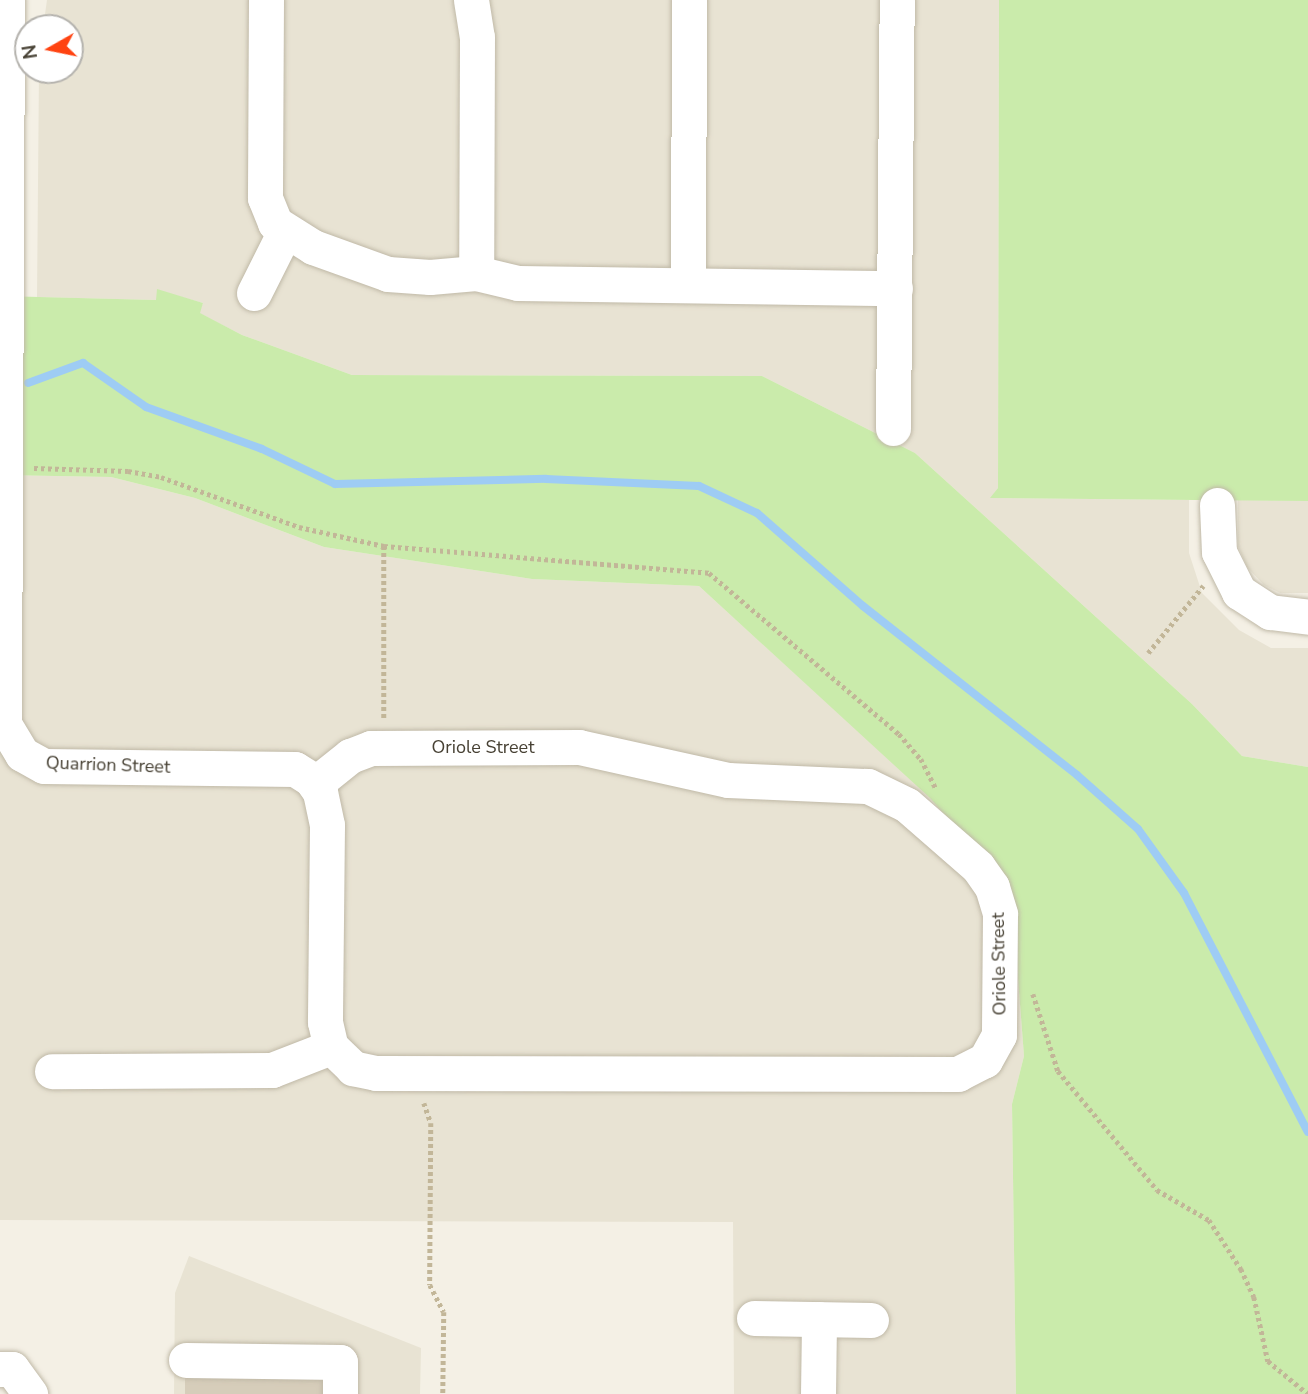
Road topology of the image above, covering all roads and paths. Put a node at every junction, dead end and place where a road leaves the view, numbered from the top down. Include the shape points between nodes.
1 (7, 0) edge
2 (266, 0) edge
3 (471, 0) edge
4 (689, 0) edge
5 (897, 0) edge
6 (285, 231) junction
7 (476, 273) junction
8 (688, 284) junction
9 (895, 288) junction
10 (254, 293) dead end
11 (893, 428) dead end
12 (26, 468) dead end
13 (1217, 505) dead end
14 (384, 546) junction
15 (1223, 567) junction
16 (1308, 617) edge
17 (1149, 653) dead end
18 (384, 748) junction
19 (7, 750) edge
20 (315, 784) junction
21 (941, 798) dead end
22 (1032, 991) dead end
23 (331, 1047) junction
24 (52, 1071) dead end
25 (415, 1096) dead end
26 (754, 1318) dead end
27 (819, 1319) junction
28 (871, 1320) dead end
29 (186, 1360) dead end
30 (0, 1369) edge
31 (30, 1394) edge
32 (340, 1394) edge
33 (443, 1394) edge
34 (818, 1394) edge
35 (1308, 1394) edge

1 - 19 street, Quarrion Street via 1,704
2 - 6 street via 265,198 270,216
3 - 7 street via 477,37
4 - 8 street
5 - 9 street
6 - 7 street via 372,271 430,277
6 - 10 street
7 - 8 street via 518,284
8 - 9 street
9 - 11 street
12 - 14 path via 128,471 161,477 299,527
13 - 15 street
14 - 18 path
14 - 21 path via 709,573 899,734 922,759
15 - 16 street via 1254,605 1285,616
15 - 17 path
18 - 20 street, Oriole Street via 359,751
18 - 23 street, Oriole Street via 594,748 727,780 854,783 880,790 907,805 978,867 992,887 1000,927 999,1035 991,1054 977,1068 947,1075 376,1073 353,1068
19 - 20 street, Quarrion Street via 44,766 285,767 304,772
20 - 23 street via 327,825 325,1021
22 - 35 path via 1058,1071 1157,1190 1209,1220 1250,1288 1268,1361
23 - 24 street via 272,1070
25 - 33 path via 430,1112 430,1284 444,1312
26 - 27 street
27 - 28 street
27 - 34 street
29 - 32 street via 340,1362
30 - 31 street via 12,1369

